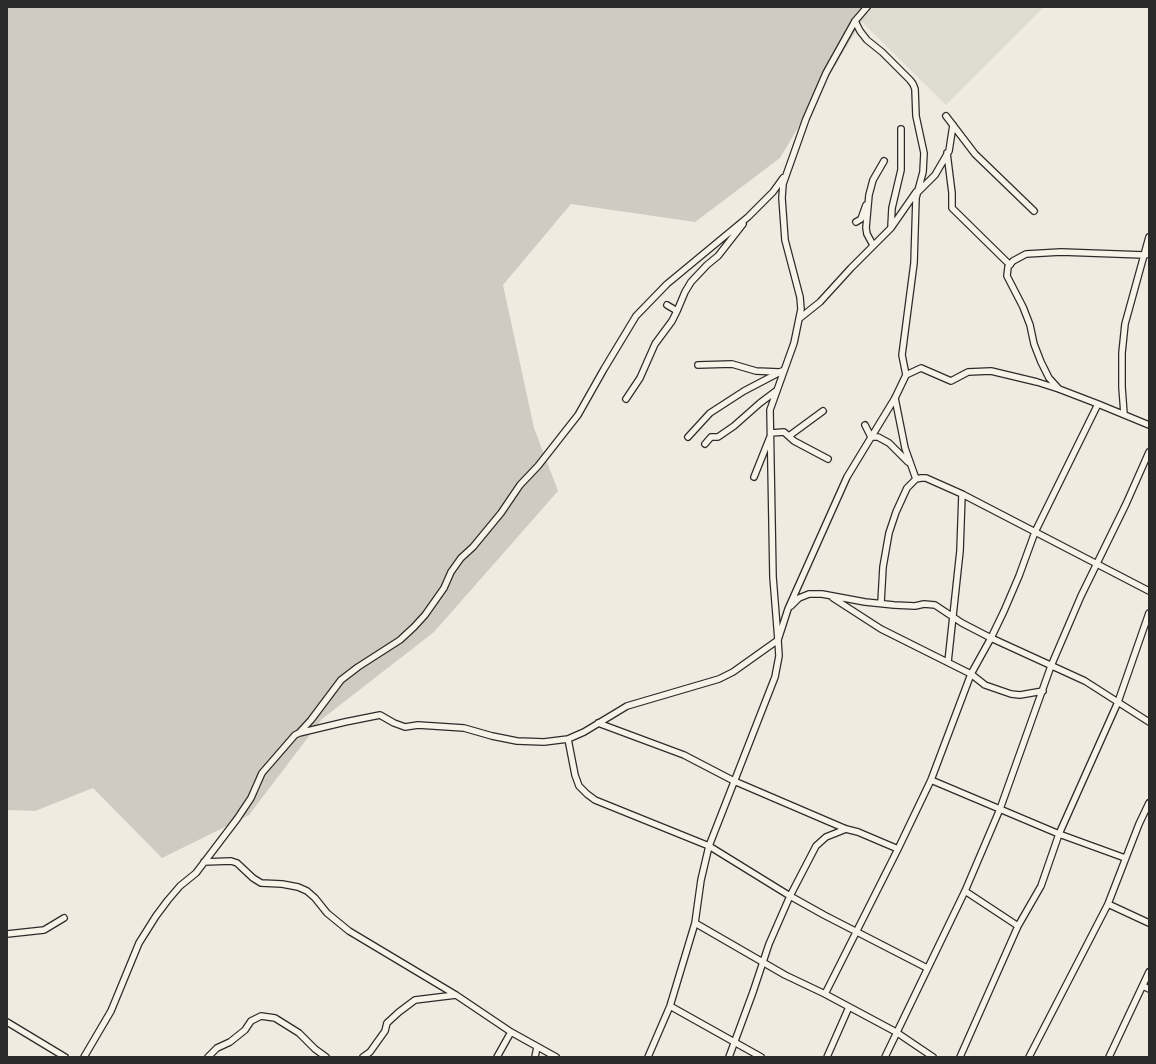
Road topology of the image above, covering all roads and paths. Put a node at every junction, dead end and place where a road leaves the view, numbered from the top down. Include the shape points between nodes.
1 (867, 7) edge
2 (855, 21) junction
3 (946, 116) dead end
4 (953, 125) junction
5 (901, 129) dead end
6 (947, 153) junction
7 (884, 161) dead end
8 (792, 162) junction
9 (918, 191) junction
10 (869, 195) junction
11 (1034, 212) dead end
12 (748, 217) junction
13 (856, 222) dead end
14 (891, 228) junction
15 (1149, 237) edge
16 (873, 245) junction
17 (1146, 254) edge
18 (1010, 265) junction
19 (667, 305) dead end
20 (676, 311) junction
21 (800, 318) junction
22 (698, 365) dead end
23 (782, 371) junction
24 (906, 375) junction
25 (1059, 390) junction
26 (776, 391) junction
27 (896, 398) junction
28 (626, 399) dead end
29 (1098, 404) junction
30 (824, 412) dead end
31 (1124, 414) junction
32 (865, 425) dead end
33 (1149, 425) edge
34 (771, 434) junction
35 (789, 436) junction
36 (688, 437) dead end
37 (871, 438) junction
38 (705, 444) dead end
39 (1149, 452) edge
40 (828, 460) dead end
41 (910, 464) junction
42 (754, 477) dead end
43 (916, 480) junction
44 (962, 494) junction
45 (1035, 532) junction
46 (1097, 563) junction
47 (1149, 591) edge
48 (831, 597) junction
49 (880, 603) junction
50 (788, 609) junction
51 (1149, 613) edge
52 (953, 616) junction
53 (991, 638) junction
54 (778, 640) junction
55 (948, 662) junction
56 (1052, 666) junction
57 (971, 674) junction
58 (1043, 691) junction
59 (1118, 702) junction
60 (1149, 722) edge
61 (598, 723) junction
62 (299, 733) junction
63 (568, 739) junction
64 (931, 780) junction
65 (734, 781) junction
66 (1149, 802) edge
67 (1000, 809) junction
68 (846, 829) junction
69 (1059, 834) junction
70 (708, 846) junction
71 (898, 849) junction
72 (1125, 858) junction
73 (204, 862) junction
74 (965, 891) junction
75 (790, 896) junction
76 (1108, 904) junction
77 (64, 918) dead end
78 (695, 923) junction
79 (1149, 923) edge
80 (1018, 926) junction
81 (856, 931) junction
82 (7, 934) edge
83 (763, 962) junction
84 (927, 968) junction
85 (1149, 972) edge
86 (1143, 986) junction
87 (1149, 989) edge
88 (825, 994) junction
89 (456, 995) junction
90 (670, 1006) junction
91 (849, 1007) junction
92 (7, 1022) edge
93 (511, 1032) junction
94 (896, 1032) junction
95 (735, 1042) junction
96 (537, 1047) junction
97 (65, 1057) edge
98 (84, 1057) edge
99 (208, 1057) edge
100 (326, 1057) edge
101 (363, 1057) edge
102 (497, 1057) edge
103 (535, 1057) edge
104 (556, 1057) edge
105 (648, 1057) edge
106 (729, 1057) edge
107 (761, 1057) edge
108 (827, 1057) edge
109 (885, 1057) edge
110 (934, 1057) edge
111 (960, 1057) edge
112 (1029, 1057) edge
113 (1109, 1057) edge

1 - 2 street
2 - 8 street via 826,73 806,119
2 - 9 street via 867,40 882,52 915,89 916,116 924,153
3 - 4 street
4 - 6 street
4 - 11 street via 975,154
5 - 14 street via 901,170 892,208
6 - 9 street via 935,175
6 - 18 street via 952,208
7 - 10 street
8 - 12 street via 773,192
8 - 21 street via 783,184 784,240 800,298
9 - 14 street
9 - 24 street via 914,263 902,355
10 - 13 street via 862,216
10 - 16 street via 866,231
12 - 20 street via 718,256 691,282
12 - 62 street via 667,284 636,316 578,415 520,485 501,513 461,558 444,588 414,628 341,680
14 - 16 street
15 - 17 street
16 - 21 street via 820,302
17 - 18 street via 1026,254
17 - 31 street via 1125,324 1122,353
18 - 25 street via 1007,276 1030,325 1038,356 1049,378
19 - 20 street
20 - 28 street
21 - 23 street via 794,343
22 - 23 street via 732,364 756,371
23 - 26 street
23 - 36 street via 710,413
24 - 25 street via 921,368 951,381 968,372 992,371
24 - 27 street
25 - 29 street
26 - 34 street via 770,410
26 - 38 street via 734,426 718,436 711,437
27 - 37 street
27 - 41 street via 904,448
29 - 31 street
29 - 45 street
30 - 35 street
31 - 33 street
32 - 37 street
34 - 35 street via 784,432
34 - 42 street
34 - 54 street via 773,577
35 - 40 street
37 - 41 street via 889,443
37 - 50 street via 847,477
39 - 46 street
41 - 43 street
43 - 44 street via 926,478
43 - 49 street via 908,488 889,533
44 - 45 street
44 - 52 street via 960,551
45 - 46 street
45 - 53 street via 1019,576
46 - 47 street
46 - 56 street
48 - 49 street
48 - 50 street via 809,594 799,598
48 - 55 street via 881,629
49 - 52 street via 935,605
50 - 54 street
51 - 59 street
52 - 53 street
52 - 55 street
53 - 56 street
53 - 57 street
54 - 61 street via 733,672 627,706
54 - 65 street via 776,677
55 - 57 street
56 - 58 street
56 - 59 street via 1085,681
57 - 58 street via 985,685 1011,694 1020,696
57 - 64 street
58 - 67 street
59 - 60 street
59 - 69 street
61 - 63 street
61 - 65 street via 684,755
62 - 63 street via 380,716 405,727 418,725 464,728 517,742
62 - 73 street via 262,773 251,798
63 - 70 street via 575,775 579,786 587,794 595,800
64 - 67 street
64 - 71 street
65 - 68 street
65 - 70 street
66 - 72 street
67 - 69 street
67 - 74 street
68 - 71 street
68 - 75 street via 826,837 816,846
69 - 72 street
69 - 80 street via 1041,886
70 - 75 street
70 - 78 street
71 - 81 street
72 - 76 street
73 - 89 street via 231,860 261,883 282,884 306,891 349,931
73 - 98 street via 168,900 143,936 111,1011
74 - 80 street
74 - 84 street
75 - 81 street
75 - 83 street
76 - 79 street
76 - 112 street
77 - 82 street via 44,930
78 - 83 street
78 - 90 street
80 - 111 street
81 - 84 street
81 - 88 street
83 - 88 street
83 - 95 street
84 - 94 street
85 - 86 street
86 - 87 street
86 - 113 street
88 - 91 street
89 - 93 street
89 - 101 street via 415,1000 387,1023 385,1031 370,1052
90 - 95 street
90 - 105 street
91 - 94 street
91 - 108 street
92 - 97 street
93 - 96 street
93 - 102 street
94 - 109 street
94 - 110 street
95 - 106 street
95 - 107 street
96 - 103 street
96 - 104 street
99 - 100 street via 245,1030 251,1021 261,1016 275,1018 299,1033

